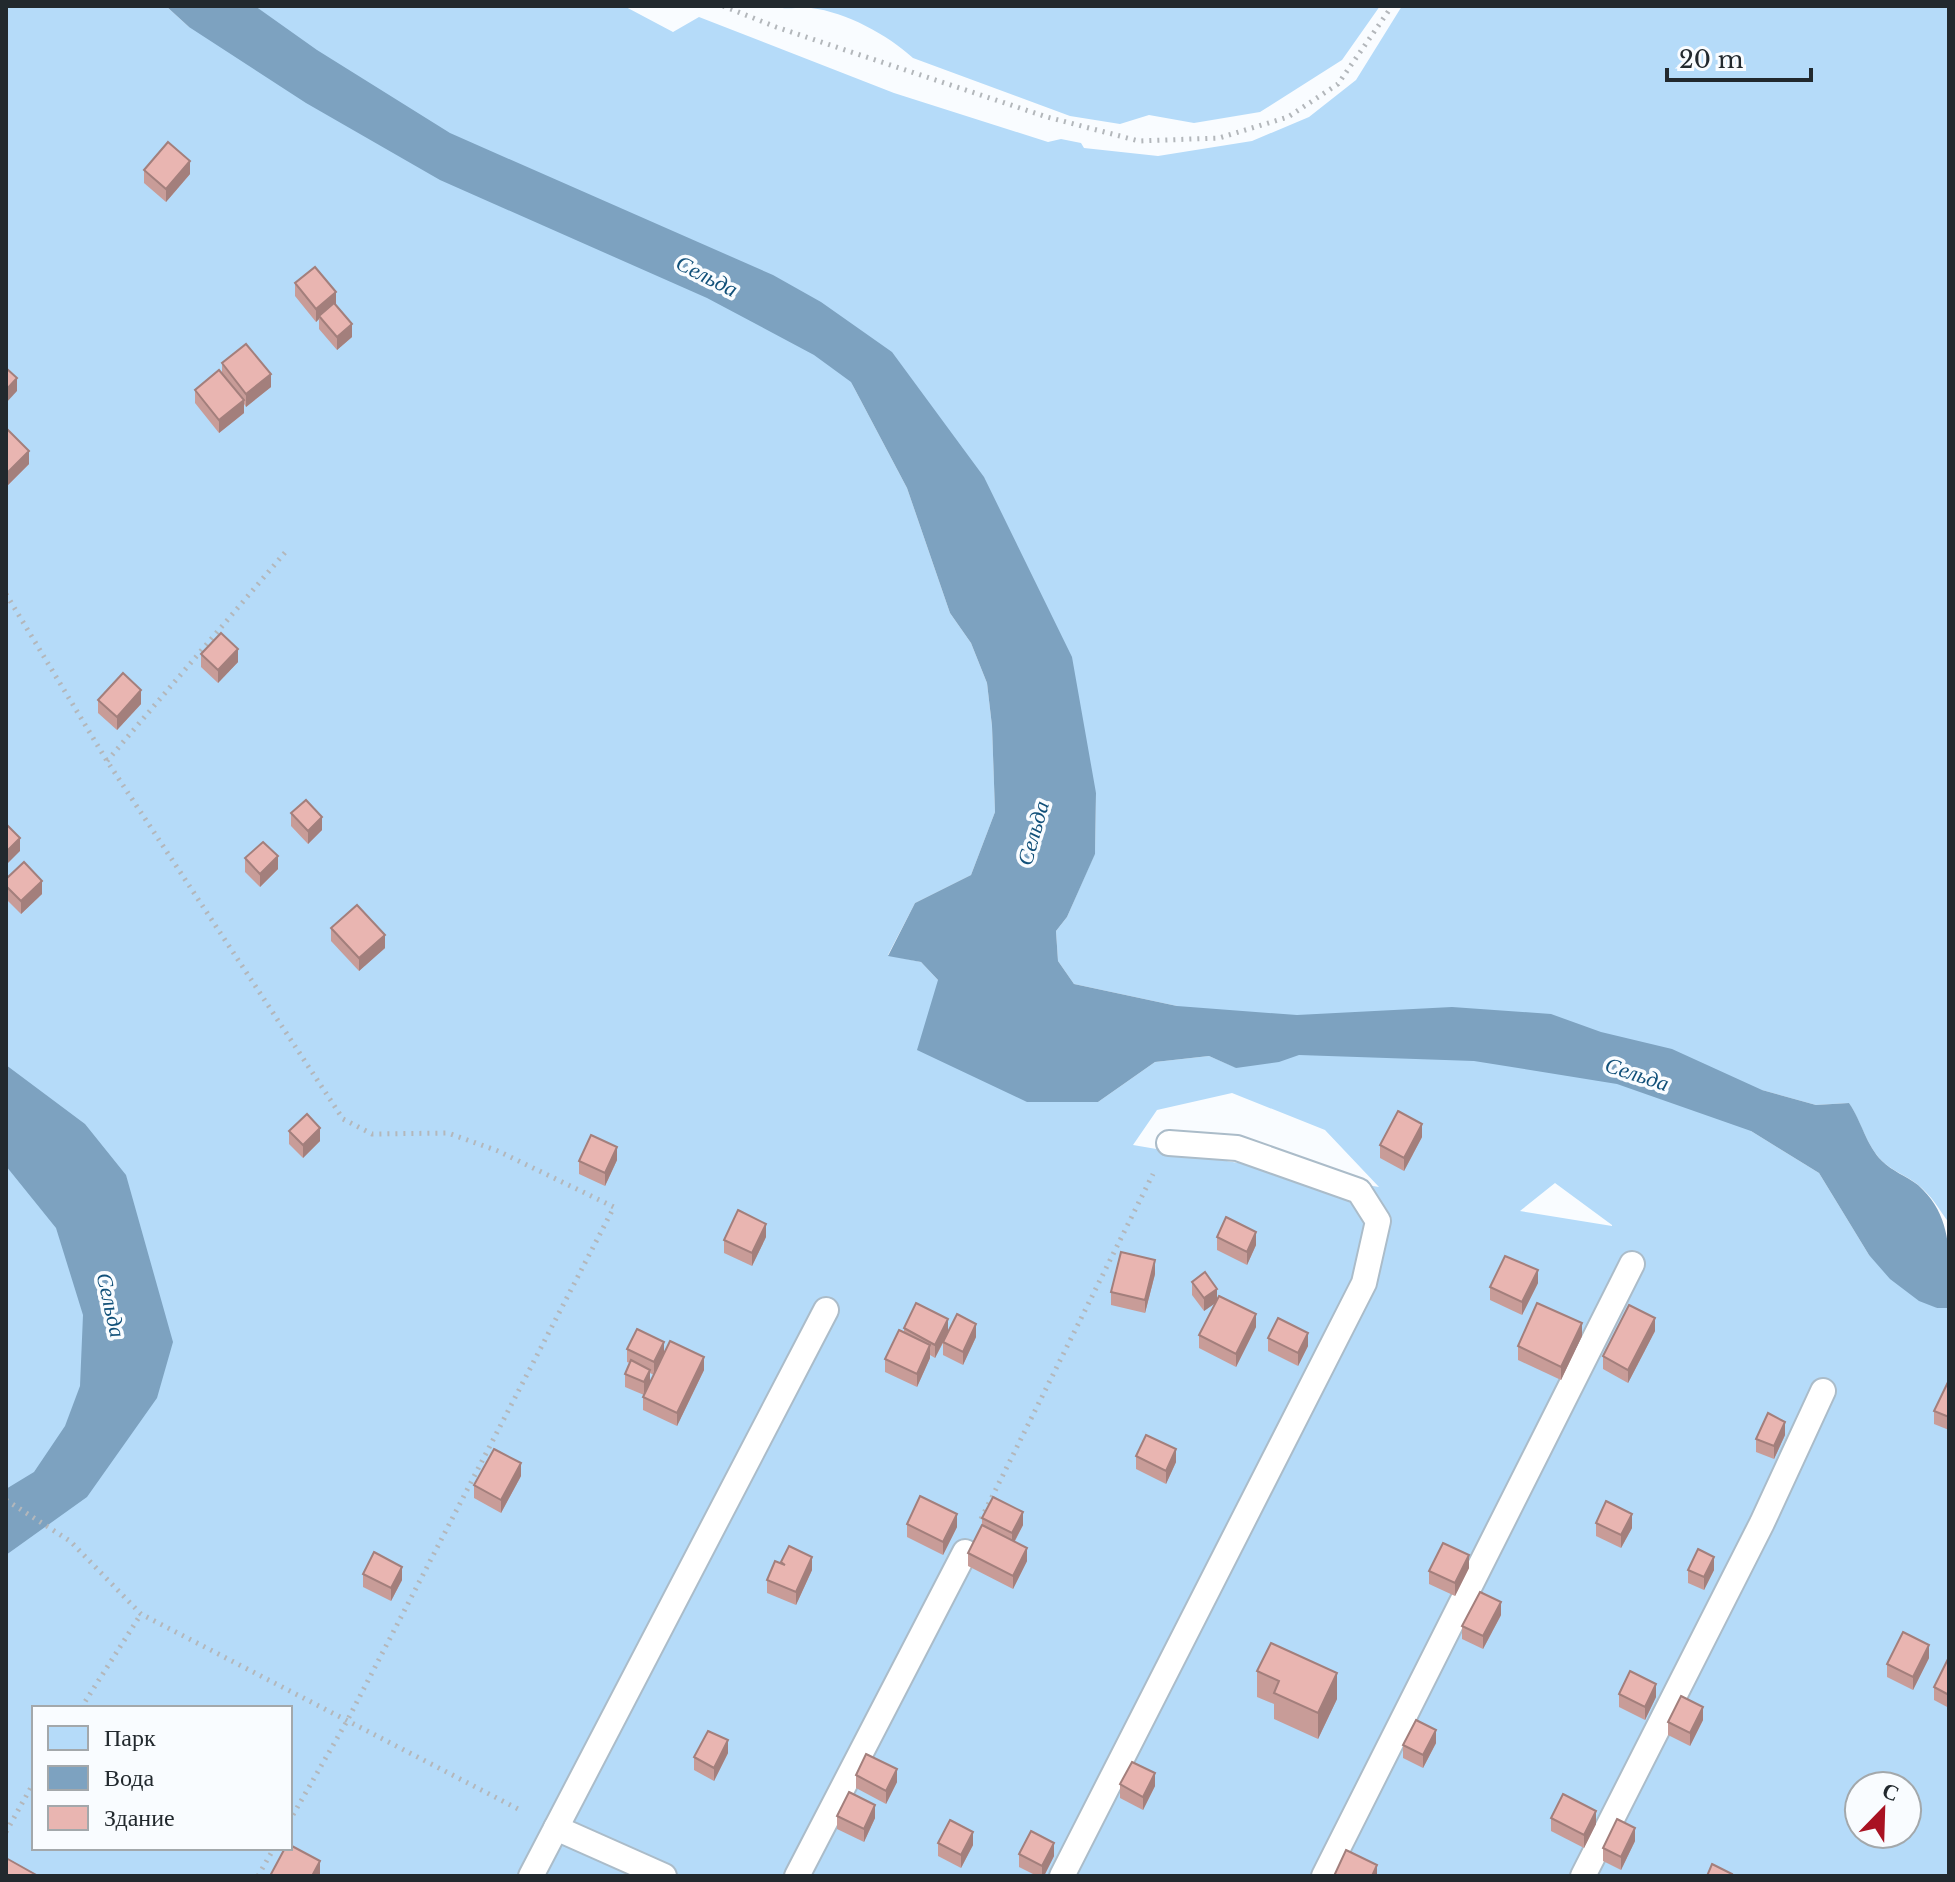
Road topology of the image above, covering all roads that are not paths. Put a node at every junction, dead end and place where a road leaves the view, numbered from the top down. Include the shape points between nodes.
1 (1169, 1143) road end
2 (1632, 1264) dead end
3 (826, 1310) dead end
4 (1823, 1391) dead end
5 (965, 1552) edge
6 (556, 1828) junction
7 (531, 1876) edge
8 (664, 1876) edge
9 (797, 1876) edge
10 (1062, 1876) edge
11 (1324, 1876) edge
12 (1583, 1876) edge

1 - 10 lane via 1237,1148 1359,1191 1378,1221 1364,1283
2 - 11 lane
3 - 6 lane
4 - 12 lane
5 - 9 lane
6 - 7 lane
6 - 8 lane

